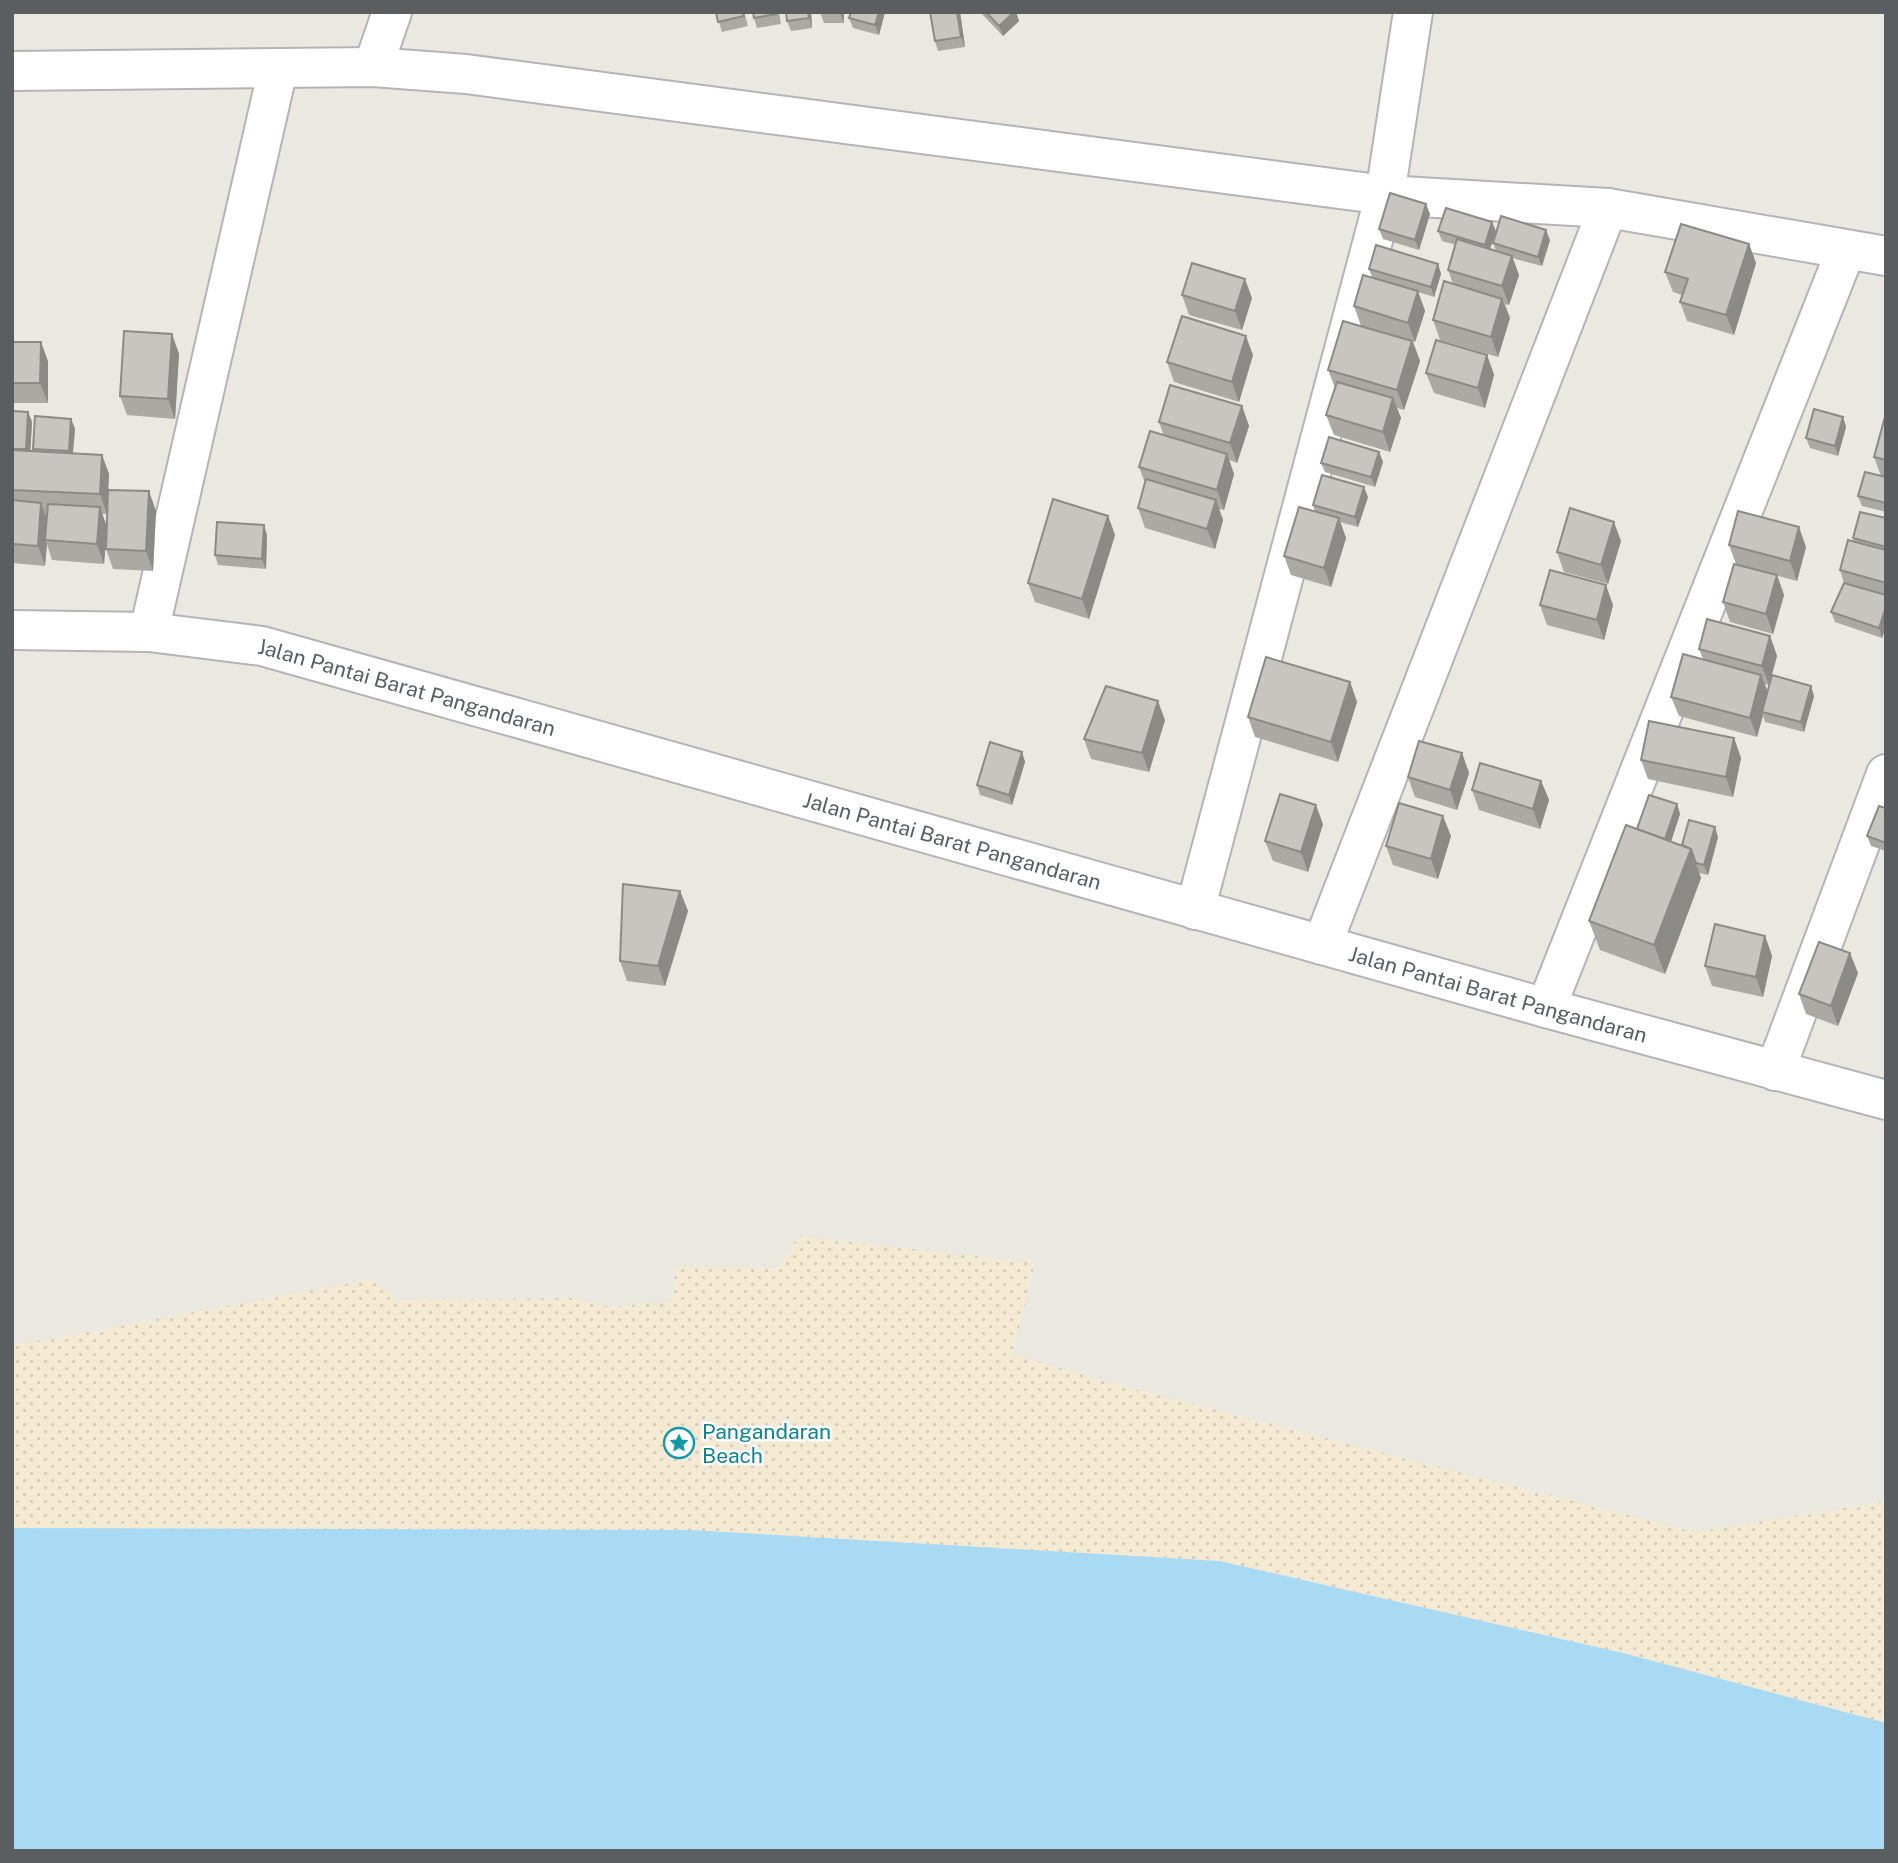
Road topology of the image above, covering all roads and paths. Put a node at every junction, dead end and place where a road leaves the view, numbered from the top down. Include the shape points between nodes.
1 (392, 12) edge
2 (1413, 12) edge
3 (373, 67) junction
4 (278, 69) junction
5 (12, 71) edge
6 (1385, 195) junction
7 (1608, 208) junction
8 (1846, 250) junction
9 (1886, 256) edge
10 (12, 630) edge
11 (149, 632) junction
12 (1886, 774) edge
13 (1195, 910) junction
14 (1322, 945) junction
15 (1546, 1008) junction
16 (1775, 1070) junction
17 (1886, 1100) edge

1 - 3 street
2 - 6 street
3 - 4 street
3 - 6 street via 479,75
4 - 5 street
4 - 11 street
6 - 7 street
6 - 13 street
7 - 8 street
7 - 14 street
8 - 9 street
8 - 15 street
10 - 11 street, Jalan Pantai Barat Pangandaran
11 - 13 street, Jalan Pantai Barat Pangandaran via 262,646
12 - 16 street
13 - 14 street, Jalan Pantai Barat Pangandaran
14 - 15 street, Jalan Pantai Barat Pangandaran
15 - 16 street, Jalan Pantai Barat Pangandaran
16 - 17 street, Jalan Pantai Barat Pangandaran

